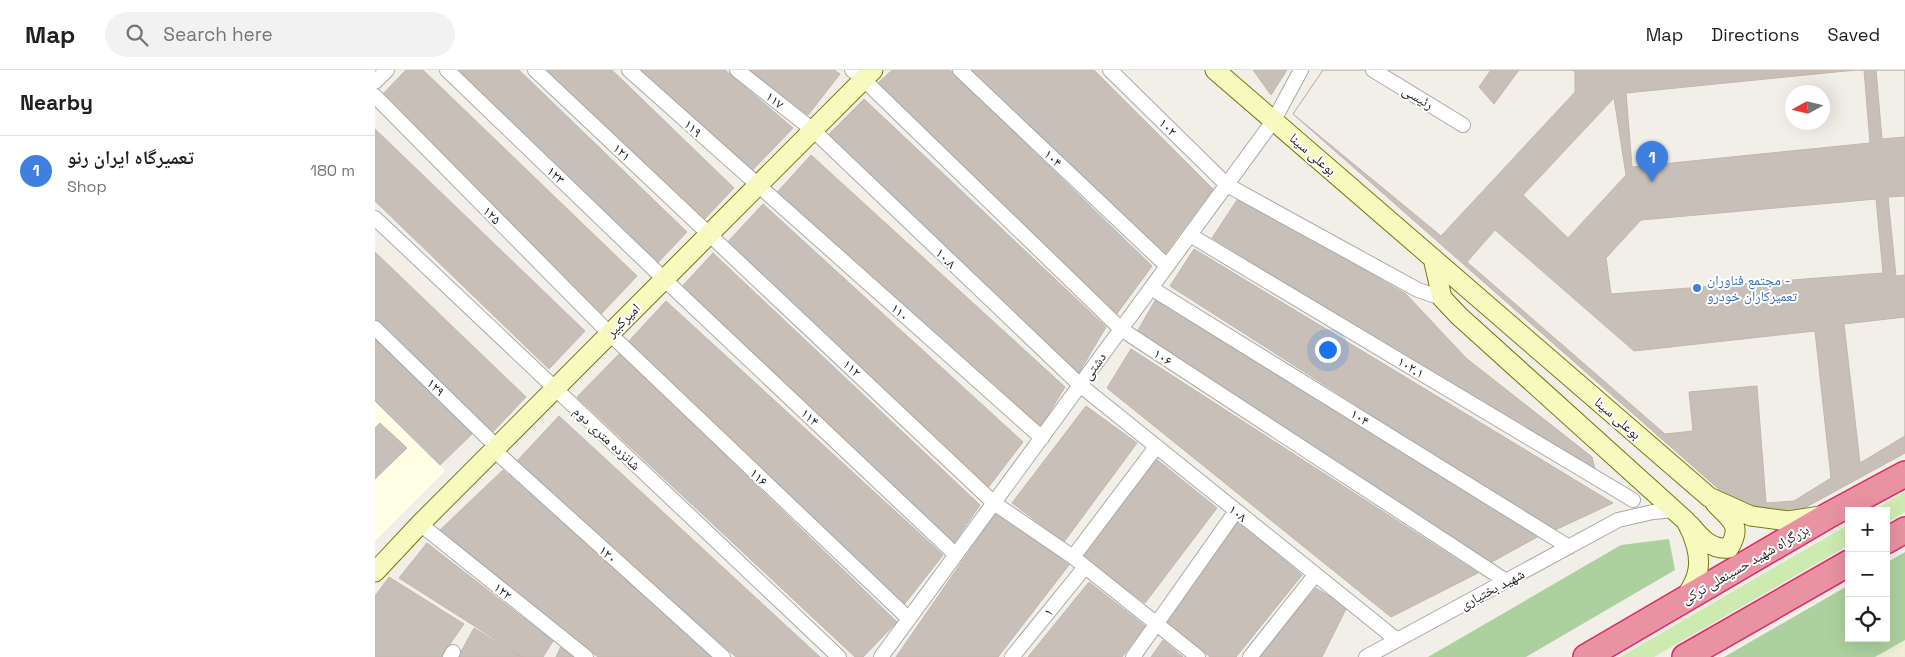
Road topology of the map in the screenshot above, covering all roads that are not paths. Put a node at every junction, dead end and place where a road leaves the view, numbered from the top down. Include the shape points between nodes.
1 (387, 70) edge
2 (447, 70) edge
3 (535, 70) edge
4 (629, 70) edge
5 (737, 70) edge
6 (960, 70) edge
7 (1110, 70) edge
8 (1215, 70) edge
9 (1301, 70) edge
10 (1373, 70) edge
11 (863, 73) edge
12 (375, 82) edge
13 (375, 96) edge
14 (1274, 120) junction
15 (1463, 125) dead end
16 (813, 130) junction
17 (758, 185) junction
18 (1227, 185) junction
19 (375, 218) edge
20 (709, 234) junction
21 (1190, 235) junction
22 (1433, 258) junction
23 (1167, 266) junction
24 (665, 279) junction
25 (1151, 288) junction
26 (1442, 298) junction
27 (375, 328) edge
28 (1121, 329) junction
29 (610, 334) junction
30 (1080, 386) junction
31 (555, 389) junction
32 (1042, 438) junction
33 (1156, 447) junction
34 (496, 449) junction
35 (1633, 473) junction
36 (1905, 474) edge
37 (1709, 497) junction
38 (1633, 500) junction
39 (994, 503) junction
40 (1236, 511) junction
41 (1829, 515) junction
42 (1680, 516) junction
43 (1618, 520) junction
44 (420, 524) junction
45 (1905, 530) edge
46 (1890, 539) edge
47 (1569, 547) junction
48 (956, 555) junction
49 (1073, 557) junction
50 (1845, 565) edge
51 (1085, 567) junction
52 (375, 572) edge
53 (1315, 574) junction
54 (1506, 581) junction
55 (1685, 599) junction
56 (909, 619) junction
57 (1156, 624) junction
58 (1397, 640) junction
59 (586, 657) edge
60 (723, 657) edge
61 (839, 657) edge
62 (881, 657) edge
63 (1011, 657) edge
64 (1133, 657) edge
65 (1198, 657) edge
66 (1249, 657) edge
67 (1366, 657) edge
68 (1586, 657) edge
69 (1685, 657) edge

1 - 12 street
2 - 24 street, ۱۲۳
3 - 20 street, ۱۲۱
4 - 17 street, ۱۱۹
5 - 16 street, ۱۱۷
6 - 23 street, ۱۰۴
7 - 18 street, ۱۰۲
8 - 14 main road, بوعلی سینا
9 - 14 street, دشتی
10 - 15 street, رئیسی
11 - 16 main road, امیرکبیر
11 - 28 street, ۱۰۶
13 - 29 street, ۱۲۵
14 - 18 street, دشتی
14 - 22 main road, بوعلی سینا
16 - 17 main road, امیرکبیر
16 - 30 street, ۱۰.۸
17 - 20 main road, امیرکبیر
17 - 32 street, ۱۱۰
18 - 21 street, دشتی
18 - 26 street, ۱۰۲ via 1418,290
19 - 31 street, شانزده متری دوم
20 - 24 main road, امیرکبیر
20 - 39 street, ۱۱۲
21 - 23 street, دشتی
21 - 38 street, ۱۰۲.۱
22 - 26 main road
22 - 37 main road, بوعلی سینا
23 - 25 street, دشتی
24 - 29 main road, امیرکبیر
24 - 48 street, ۱۱۴
25 - 28 street, دشتی
25 - 47 street, ۱۰۴
26 - 35 main road
27 - 34 street, ۱۲۹
28 - 30 street, دشتی
28 - 54 street, ۱۰۶
29 - 31 main road, امیرکبیر
29 - 56 street, ۱۱۶
30 - 32 street, دشتی
30 - 33 street, ۱۰۸
31 - 34 main road, امیرکبیر
31 - 61 street, شانزده متری دوم
32 - 39 street, دشتی
33 - 40 street, ۱۰۸
33 - 49 street
34 - 44 main road, امیرکبیر
34 - 60 street, ۱۲۰
35 - 38 street via 1636,491
35 - 42 main road
36 - 41 highway, بزرگراه شهید حسینعلی ترکی
37 - 41 main road, بوعلی سینا via 1751,516 1770,519 1788,521
37 - 42 main road via 1734,523 1736,536 1729,548 1718,549 1704,541
38 - 43 street
39 - 48 street, دشتی
39 - 49 street, ۱۱۲
40 - 53 street, ۱۰۸
40 - 57 street
41 - 55 highway, بزرگراه شهید حسینعلی ترکی
42 - 43 street via 1653,512
42 - 55 main road via 1692,532 1697,553 1698,573
43 - 47 street, شهید بختیاری
44 - 52 main road, امیرکبیر
44 - 59 street, ۱۲۲
45 - 46 highway
47 - 54 street, شهید بختیاری
48 - 56 street, دشتی
49 - 51 street, ۱۱۲
50 - 69 highway
51 - 57 street, ۱۱۲
51 - 63 street, ۱
53 - 58 street, ۱۰۸
53 - 66 street
54 - 58 street, شهید بختیاری
55 - 68 highway, بزرگراه شهید حسینعلی ترکی
56 - 62 street, دشتی
57 - 64 street
57 - 65 street, ۱۱۲
58 - 67 street, شهید بختیاری

